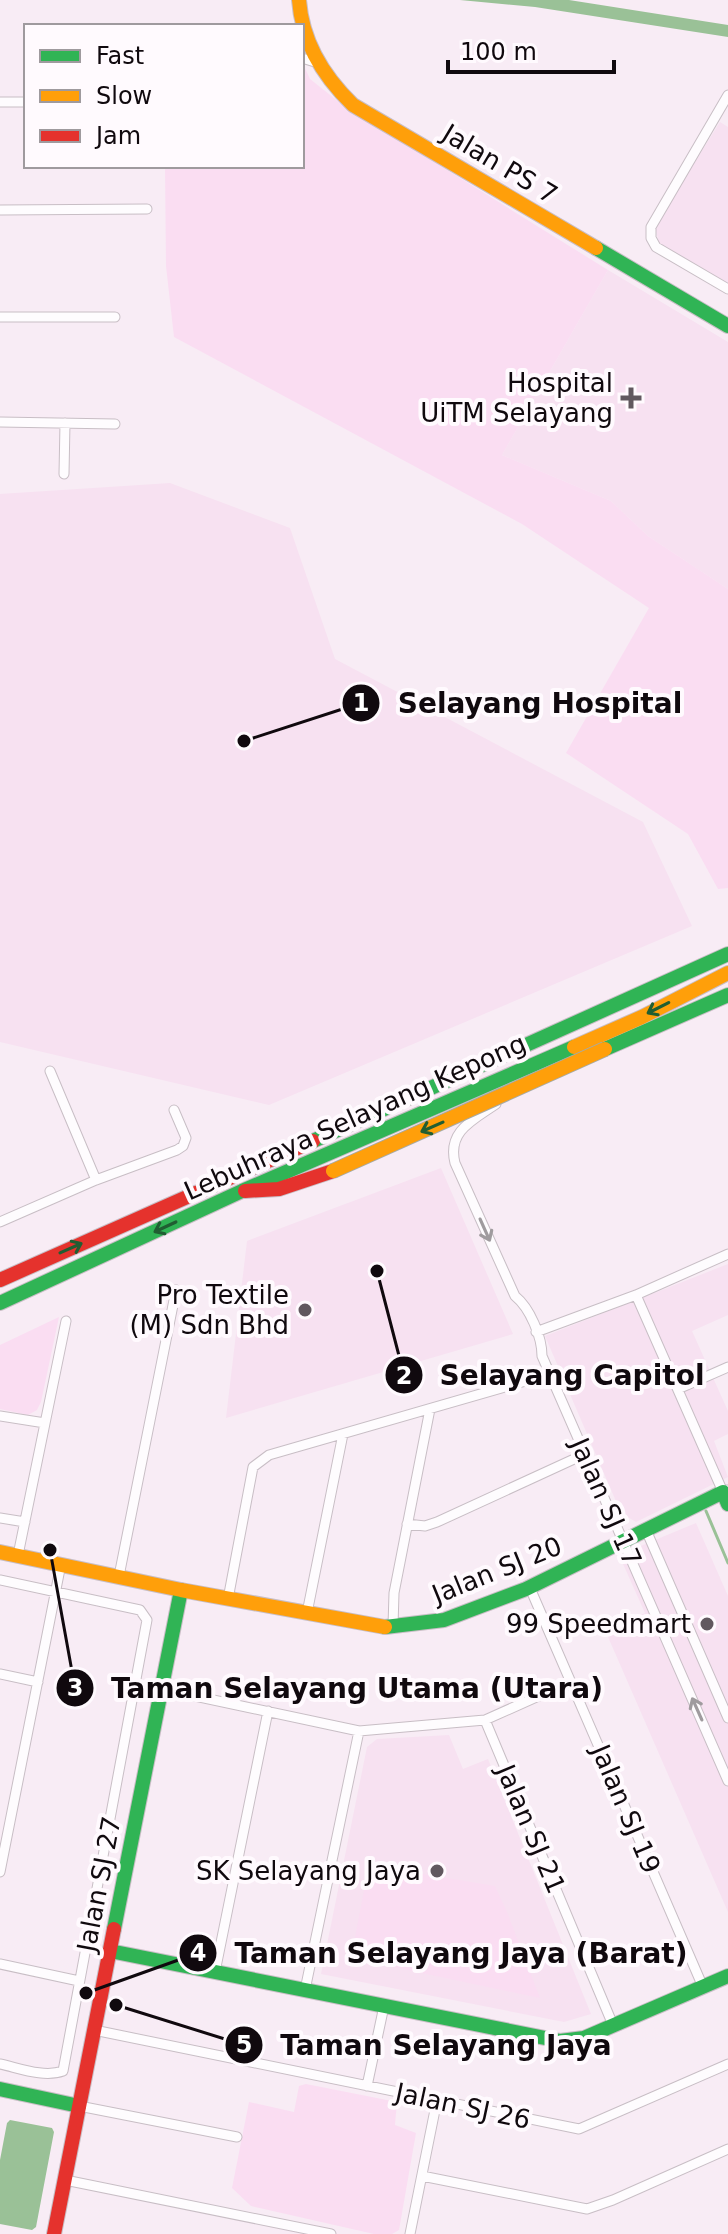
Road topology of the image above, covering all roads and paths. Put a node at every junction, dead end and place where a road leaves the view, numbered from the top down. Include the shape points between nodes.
1 (299, 0) edge
2 (300, 23) edge
3 (304, 51) edge
4 (728, 95) edge
5 (0, 102) edge
6 (24, 102) edge
7 (147, 209) dead end
8 (0, 210) edge
9 (728, 289) edge
10 (0, 317) edge
11 (115, 317) dead end
12 (728, 326) edge
13 (0, 422) edge
14 (65, 423) junction
15 (115, 424) dead end
16 (64, 474) dead end
17 (728, 954) edge
18 (728, 973) edge
19 (728, 995) edge
20 (522, 1069) junction
21 (50, 1071) dead end
22 (174, 1110) dead end
23 (96, 1180) junction
24 (242, 1191) junction
25 (1, 1218) edge
26 (728, 1254) edge
27 (0, 1280) edge
28 (176, 1290) dead end
29 (636, 1295) junction
30 (0, 1303) edge
31 (66, 1321) dead end
32 (536, 1332) junction
33 (728, 1367) edge
34 (550, 1374) junction
35 (678, 1389) junction
36 (430, 1409) junction
37 (0, 1416) edge
38 (45, 1423) junction
39 (343, 1434) junction
40 (585, 1454) junction
41 (726, 1495) edge
42 (0, 1518) edge
43 (25, 1522) junction
44 (407, 1524) junction
45 (646, 1530) junction
46 (623, 1541) junction
47 (0, 1552) edge
48 (18, 1555) junction
49 (61, 1564) junction
50 (119, 1576) junction
51 (0, 1580) edge
52 (530, 1588) junction
53 (181, 1590) junction
54 (56, 1592) junction
55 (228, 1599) junction
56 (307, 1613) junction
57 (393, 1626) junction
58 (0, 1674) edge
59 (38, 1682) junction
60 (570, 1682) junction
61 (162, 1689) junction
62 (268, 1711) junction
63 (728, 1718) edge
64 (485, 1720) junction
65 (359, 1731) junction
66 (728, 1781) edge
67 (0, 1872) edge
68 (110, 1951) junction
69 (0, 1964) edge
70 (215, 1972) junction
71 (728, 1976) edge
72 (79, 1981) junction
73 (703, 1987) junction
74 (305, 1990) junction
75 (384, 2006) junction
76 (613, 2025) junction
77 (94, 2030) junction
78 (0, 2064) edge
79 (728, 2064) edge
80 (367, 2086) junction
81 (0, 2089) edge
82 (437, 2100) junction
83 (79, 2106) junction
84 (237, 2137) dead end
85 (728, 2149) edge
86 (422, 2176) junction
87 (65, 2180) junction
88 (54, 2234) edge
89 (331, 2234) edge
90 (410, 2234) edge

1 - 2 street, Jalan PS 7
3 - 12 street, Jalan PS 7 via 353,105
4 - 9 street via 651,227 656,247
5 - 6 street
7 - 8 street
10 - 11 street
13 - 14 street
14 - 15 street
14 - 16 street
27 -> 17 street, Lebuhraya Selayang Kepong
18 -> 20 street, Lebuhraya Selayang Kepong
19 -> 24 street, bridge via 297,1186
20 - 24 street, Lebuhraya Selayang Kepong
20 -> 32 street, Jalan SJ 17 via 501,1100 464,1127 452,1151
21 - 23 street
22 - 23 street via 186,1141 177,1150
23 - 25 street
24 -> 30 street, Lebuhraya Selayang Kepong
26 - 29 street
28 - 50 street
29 - 32 street
29 - 35 street
31 - 38 street
32 - 34 street, Jalan SJ 17
33 - 35 street
34 - 36 street
34 - 40 street, Jalan SJ 17
35 - 41 street
36 - 39 street
36 - 44 street
37 - 38 street
38 - 43 street
39 - 55 street via 269,1455 253,1467
39 - 56 street
40 - 44 street via 437,1522
40 - 46 street, Jalan SJ 17
41 - 45 street, Jalan SJ 20
42 - 43 street
43 - 48 street
44 - 57 street
45 - 46 street, Jalan SJ 20
45 - 63 street, Jalan SJ 17
46 - 52 street, Jalan SJ 20
66 -> 46 street, Jalan SJ 17
47 - 48 street, Jalan SJ 20
48 - 49 street, Jalan SJ 20
49 - 50 street, Jalan SJ 20
49 - 54 street
50 - 53 street, Jalan SJ 20
51 - 54 street
52 - 57 street, Jalan SJ 20 via 444,1620
52 - 60 street, Jalan SJ 19
53 - 55 street, Jalan SJ 20
53 - 61 street, Jalan SJ 27
54 - 59 street
54 - 72 street via 140,1610 147,1620
55 - 56 street, Jalan SJ 20
56 - 57 street, Jalan SJ 20
58 - 59 street
59 - 67 street
60 - 64 street
60 - 73 street, Jalan SJ 19
61 - 62 street
61 - 68 street, Jalan SJ 27
62 - 65 street
62 - 70 street
64 - 65 street
64 - 76 street, Jalan SJ 21
65 - 74 street
68 - 70 street
68 - 77 street, Jalan SJ 27
69 - 72 street
70 - 74 street
71 - 73 street
72 - 78 street via 63,2071
73 - 76 street
74 - 75 street
75 - 76 street via 560,2041 584,2038
75 - 80 street
77 - 80 street, Jalan SJ 26
77 - 83 street, Jalan SJ 27
79 - 82 street, Jalan SJ 26 via 579,2129
80 - 82 street, Jalan SJ 26
81 - 83 street
82 - 86 street
83 - 84 street
83 - 87 street, Jalan SJ 27
85 - 86 street via 587,2209
86 - 90 street
87 - 88 street, Jalan SJ 27
87 - 89 street

